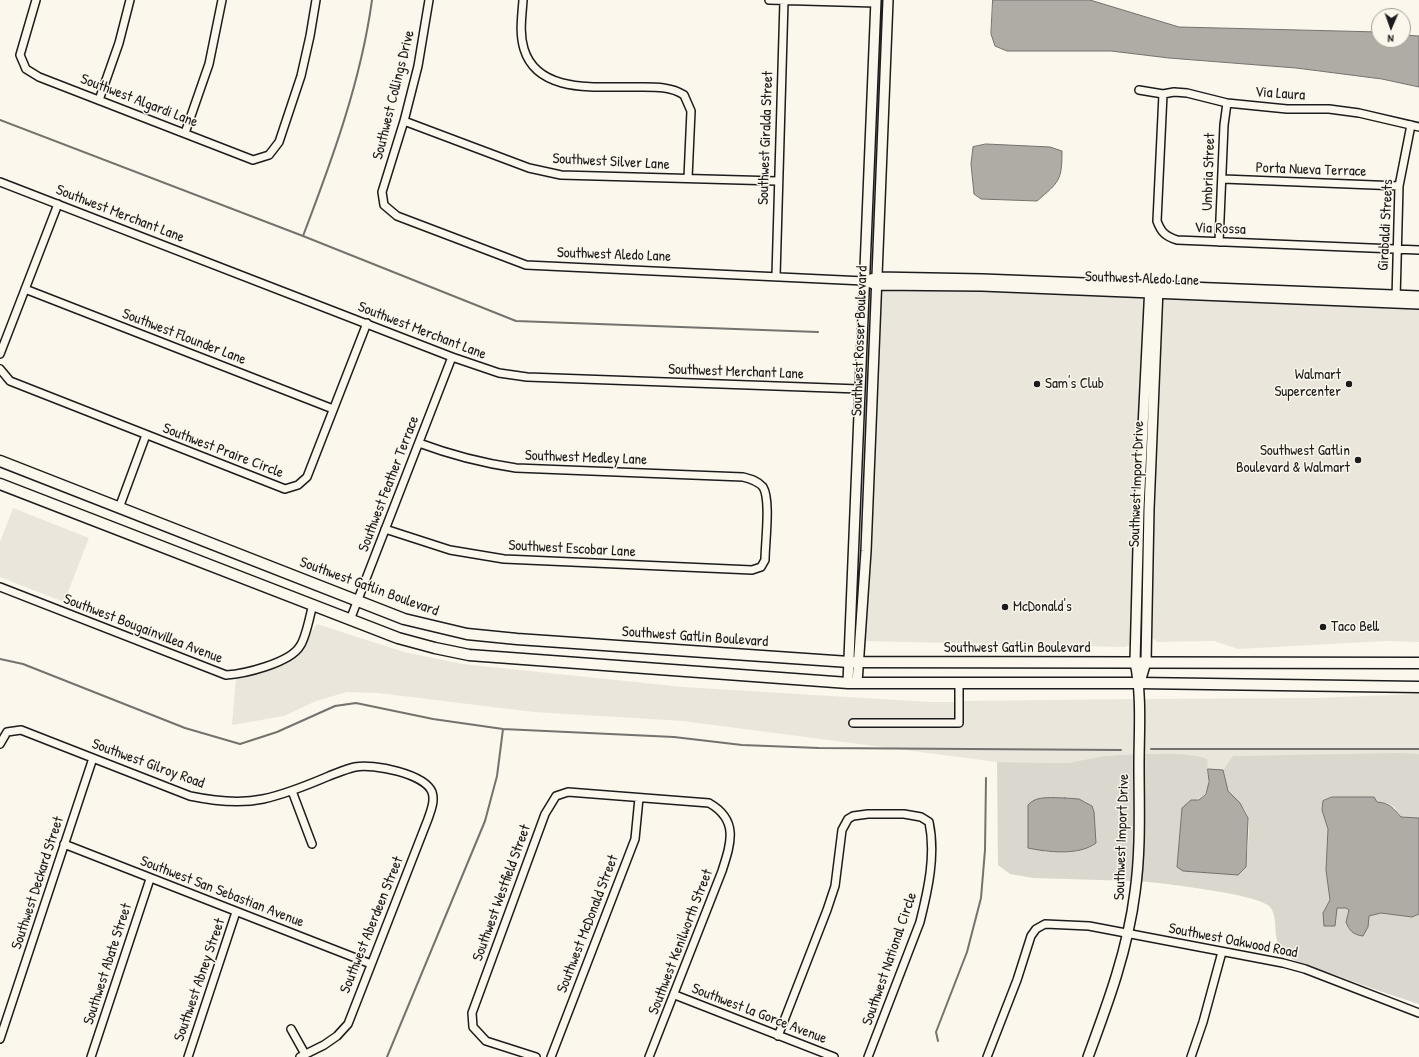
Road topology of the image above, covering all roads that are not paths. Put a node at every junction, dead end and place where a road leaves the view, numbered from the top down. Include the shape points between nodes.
1 (36, 0) edge
2 (130, 0) edge
3 (222, 0) edge
4 (316, 0) edge
5 (429, 0) edge
6 (523, 0) edge
7 (769, 0) edge
8 (888, 0) edge
9 (784, 1) edge
10 (876, 2) edge
11 (1139, 90) dead end
12 (1163, 94) junction
13 (99, 100) junction
14 (1227, 103) junction
15 (404, 121) junction
16 (1411, 125) junction
17 (1419, 127) edge
18 (185, 133) junction
19 (688, 178) junction
20 (1223, 179) junction
21 (777, 181) junction
22 (0, 182) edge
23 (1399, 186) junction
24 (382, 196) joint
25 (58, 204) junction
26 (1219, 242) junction
27 (1397, 249) junction
28 (1419, 250) edge
29 (776, 276) junction
30 (864, 281) junction
31 (876, 281) junction
32 (25, 289) junction
33 (1154, 290) junction
34 (1419, 296) edge
35 (1396, 299) junction
36 (1419, 304) edge
37 (367, 323) junction
38 (0, 354) edge
39 (452, 357) junction
40 (0, 369) edge
41 (860, 389) junction
42 (333, 409) junction
43 (146, 435) junction
44 (419, 444) junction
45 (0, 461) edge
46 (0, 484) edge
47 (119, 508) junction
48 (385, 529) junction
49 (761, 567) joint
50 (0, 587) edge
51 (357, 601) junction
52 (313, 604) junction
53 (350, 620) junction
54 (854, 662) junction
55 (1141, 662) junction
56 (1419, 664) edge
57 (853, 683) junction
58 (960, 683) junction
59 (1139, 683) junction
60 (1419, 687) edge
61 (853, 723) dead end
62 (0, 744) edge
63 (93, 758) junction
64 (428, 786) joint
65 (292, 791) junction
66 (638, 798) junction
67 (64, 844) junction
68 (312, 844) dead end
69 (150, 879) junction
70 (236, 912) junction
71 (1128, 932) junction
72 (1222, 952) junction
73 (371, 964) junction
74 (675, 995) junction
75 (1419, 1013) edge
76 (291, 1028) dead end
77 (778, 1036) junction
78 (0, 1039) edge
79 (302, 1055) edge
80 (91, 1057) edge
81 (188, 1057) edge
82 (536, 1057) edge
83 (551, 1057) edge
84 (649, 1057) edge
85 (834, 1057) edge
86 (868, 1057) edge
87 (987, 1057) edge
88 (1088, 1057) edge
89 (1191, 1057) edge

1 - 13 street, Southwest Algardi Lane via 20,55 26,69 35,75
2 - 13 street via 119,43
3 - 18 street via 209,64
4 - 18 street, Southwest Algardi Lane via 300,76 279,142 273,152 258,160 245,158
5 - 15 street, Southwest Collings Drive via 418,66
6 - 19 street via 524,49 534,67 547,77 569,84 659,87 684,95 691,111
7 - 9 street
8 - 31 street, Southwest Rosser Boulevard
9 - 10 street
9 - 21 street, Southwest Giralda Street
10 - 30 street, Southwest Rosser Boulevard
11 - 12 street, Via Laura
12 - 14 street, Via Laura via 1187,93
12 - 26 street, Via Rossa via 1157,221 1161,231 1176,240
13 - 18 street, Southwest Algardi Lane
14 - 16 street, Via Laura via 1329,110 1385,118
14 - 20 street, Umbria Street
15 - 19 street, Southwest Silver Lane via 529,168 561,175
15 - 24 street, Southwest Collings Drive
16 - 17 street, Via Laura
16 - 23 street, Girabaldi Streets
19 - 21 street, Southwest Silver Lane
20 - 23 street, Porta Nueva Terrace
20 - 26 street, Umbria Street
21 - 29 street, Southwest Giralda Street
22 - 25 street, Southwest Merchant Lane
23 - 27 street, Girabaldi Streets
24 - 29 street, Southwest Aledo Lane via 384,205 397,216 526,265
25 - 32 street
25 - 37 street, Southwest Merchant Lane
26 - 27 street, Via Rossa
27 - 28 street, Via Rossa
27 - 35 street, Girabaldi Streets
29 - 30 street, Southwest Aledo Lane
30 - 31 street, Southwest Aledo Lane
30 - 41 street, Southwest Rosser Boulevard
31 - 33 street, Southwest Aledo Lane
31 - 54 street, Southwest Rosser Boulevard via 866,544
32 - 38 street
32 - 42 street, Southwest Flounder Lane
33 - 35 street, Southwest Aledo Lane
33 - 55 street, Southwest Import Drive via 1149,510
34 - 35 street, Southwest Aledo Lane
35 - 36 street, Southwest Aledo Lane
37 - 39 street, Southwest Merchant Lane
37 - 42 street, Southwest Praire Circle
39 - 41 street, Southwest Merchant Lane via 499,374 527,377
39 - 44 street, Southwest Feather Terrace
40 - 43 street, Southwest Praire Circle via 10,381
41 - 54 street, Southwest Rosser Boulevard
42 - 43 street, Southwest Praire Circle via 307,476 298,485 285,489
43 - 47 street
44 - 48 street, Southwest Feather Terrace
44 - 49 street, Southwest Medley Lane via 479,462 516,468 743,477 754,480 762,486 766,500 764,560
45 - 47 main road, Southwest Gatlin Boulevard
46 - 52 main road
47 - 51 main road, Southwest Gatlin Boulevard
48 - 49 street, Southwest Escobar Lane via 450,550 504,559 752,570
48 - 51 street, Southwest Feather Terrace
50 - 52 street, Southwest Bougainvillea Avenue via 226,675 240,674 286,658 300,647
51 - 53 street, Southwest Feather Terrace
51 - 54 main road, Southwest Gatlin Boulevard via 404,619 467,634
52 - 53 main road
53 - 57 main road via 398,638 469,655
54 - 55 main road, Southwest Gatlin Boulevard
54 - 57 street, Southwest Rosser Boulevard
55 - 56 main road, Southwest Gatlin Boulevard
55 - 59 street, Southwest Import Drive
57 - 58 main road
58 - 59 main road
58 - 61 street via 959,723
59 - 60 main road
59 - 71 street, Southwest Import Drive via 1138,861 1136,891
62 - 63 street, Southwest Gilroy Road via 7,732 21,730
63 - 65 street, Southwest Gilroy Road via 190,796 218,801 263,799
63 - 67 street, Southwest Deckard Street
64 - 65 street, Southwest Gilroy Road via 418,778 364,765
64 - 73 street, Southwest Aberdeen Street via 433,803 430,814
65 - 68 street
66 - 74 street, Southwest Kenilworth Street via 709,803 720,809 728,820 731,834 722,871
66 - 82 street, Southwest Westfield Street via 568,792 556,796 545,814 472,1013 473,1027 486,1041
66 - 83 street, Southwest McDonald Street via 635,839
67 - 69 street, Southwest San Sebastian Avenue
67 - 78 street, Southwest Deckard Street
69 - 70 street, Southwest San Sebastian Avenue
69 - 80 street, Southwest Abate Street
70 - 73 street, Southwest San Sebastian Avenue
70 - 81 street, Southwest Abney Street
71 - 72 street, Southwest Oakwood Road
71 - 87 street, Southwest Oakwood Road via 1063,924 1045,924 1036,929 1031,936
71 - 88 street, Southwest Import Drive via 1109,1003
72 - 75 street, Southwest Oakwood Road via 1305,969
72 - 89 street
73 - 79 street, Southwest Aberdeen Street via 348,1024 337,1036
74 - 77 street, Southwest la Gorce Avenue
74 - 84 street, Southwest Kenilworth Street
76 - 79 street, Southwest Aberdeen Street
77 - 85 street, Southwest la Gorce Avenue
77 - 86 street, Southwest National Circle via 835,886 844,826 848,819 860,814 921,816 929,822 932,837 926,901

